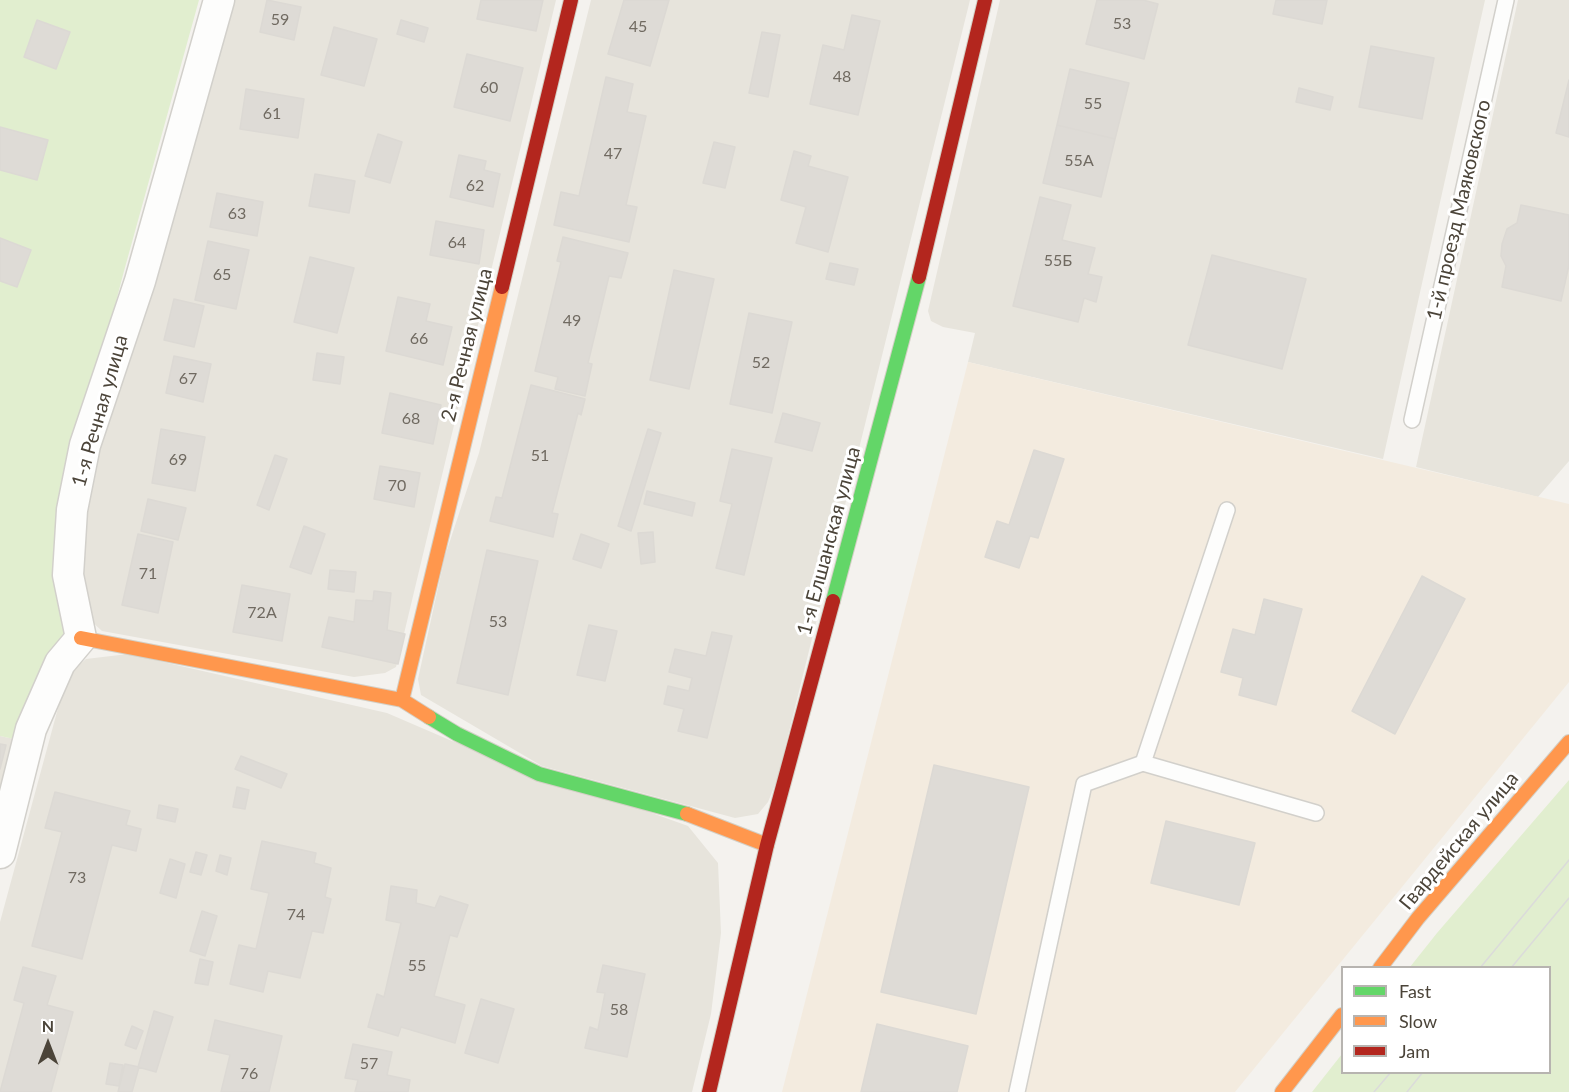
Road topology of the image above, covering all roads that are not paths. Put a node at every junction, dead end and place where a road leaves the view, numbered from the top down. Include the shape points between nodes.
1 (219, 0) edge
2 (571, 0) edge
3 (985, 0) edge
4 (1506, 0) edge
5 (1412, 420) dead end
6 (1227, 510) dead end
7 (81, 638) junction
8 (402, 700) junction
9 (1569, 742) edge
10 (1143, 763) junction
11 (1316, 813) dead end
12 (767, 845) junction
13 (0, 853) edge
14 (1382, 966) edge
15 (1341, 1016) edge
16 (709, 1092) edge
17 (1017, 1092) edge
18 (1282, 1092) edge

1 - 7 street, 1-я Речная улица via 140,281 83,456 72,510 68,575
2 - 8 street, 2-я Речная улица
3 - 12 street, 1-я Елшанская улица via 907,328
4 - 5 lane, 1-й проезд Маяковского
6 - 10 lane
7 - 8 street
7 - 13 street via 60,663 31,729
8 - 12 street via 457,734 539,774 681,812
9 - 14 street, Гвардейская улица
10 - 11 lane
10 - 17 lane via 1084,784
12 - 16 street, 1-я Елшанская улица
15 - 18 street

